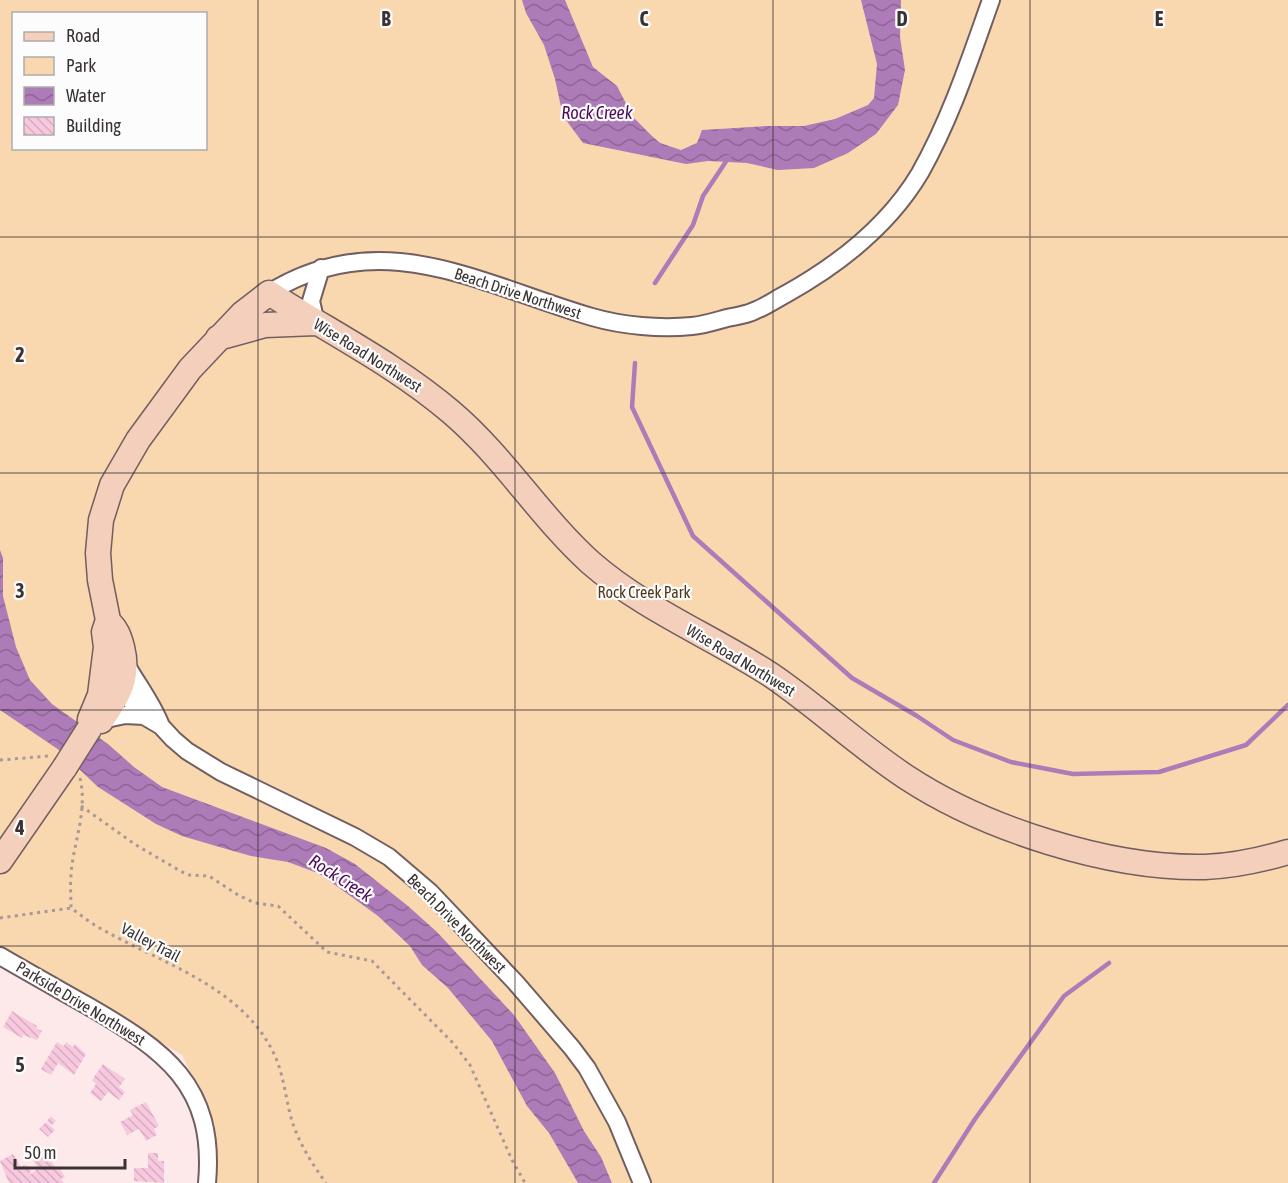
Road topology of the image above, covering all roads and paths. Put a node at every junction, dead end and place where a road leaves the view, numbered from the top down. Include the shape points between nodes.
1 (991, 0) edge
2 (321, 268) junction
3 (269, 292) junction
4 (316, 322) junction
5 (216, 339) junction
6 (108, 620) junction
7 (106, 647) junction
8 (129, 679) junction
9 (100, 695) junction
10 (144, 716) junction
11 (95, 724) junction
12 (160, 726) junction
13 (0, 760) edge
14 (64, 765) junction
15 (81, 806) junction
16 (1288, 852) edge
17 (0, 861) edge
18 (71, 908) junction
19 (0, 918) edge
20 (0, 956) edge
21 (207, 1183) edge
22 (326, 1183) edge
23 (525, 1183) edge
24 (642, 1183) edge

1 - 2 street, Beach Drive Northwest via 948,120 919,174 890,214 817,276 754,311 693,326 641,326 595,318 426,266 386,260
2 - 3 street, Beach Drive Northwest
2 - 4 street via 311,301
3 - 4 street, Wise Road Northwest
3 - 5 street, Beach Drive Northwest
4 - 5 street via 265,325
4 - 16 street, Wise Road Northwest via 407,378 452,413 492,451 561,533 615,582 660,613 769,674 890,766 931,792 1019,831 1131,860 1209,866
5 - 6 street, Beach Drive Northwest via 168,397 112,485 101,520 98,553
6 - 7 street, Beach Drive Northwest via 104,632
6 - 8 street, Beach Drive Northwest via 117,630
7 - 8 street, Beach Drive Northwest
7 - 9 street
8 - 9 street
8 - 10 street, Beach Drive Northwest via 133,704
8 - 11 street
8 - 12 street, Beach Drive Northwest via 152,707
9 - 11 street via 90,719
10 - 11 street via 125,715
10 - 12 street, Beach Drive Northwest
11 - 14 street, bridge
12 - 24 street, Beach Drive Northwest via 180,745 221,772 389,857 430,892 516,983 587,1068 617,1122
13 - 14 path
14 - 15 path via 82,789
14 - 17 street
15 - 18 path via 71,875
15 - 23 path via 182,872 209,876 238,896 278,906 327,952 372,961 470,1065
18 - 19 path
18 - 22 path, Valley Trail via 102,930 221,992 254,1022 275,1057 294,1126 309,1159
20 - 21 street, Parkside Drive Northwest via 123,1027 173,1066 187,1084 201,1116 208,1155

